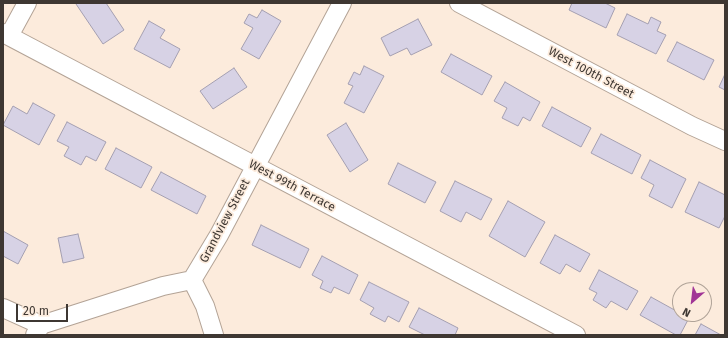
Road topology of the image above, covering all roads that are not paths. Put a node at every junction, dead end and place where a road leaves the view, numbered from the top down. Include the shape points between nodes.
1 (27, 3) edge
2 (342, 3) edge
3 (459, 3) edge
4 (6, 34) edge
5 (725, 141) edge
6 (255, 166) junction
7 (192, 280) junction
8 (3, 308) edge
9 (38, 330) edge
10 (214, 335) edge
11 (576, 335) edge

1 - 4 street, West 99th Terrace
2 - 6 street, Grandview Street
3 - 5 street, West 100th Street
4 - 6 street, West 99th Terrace
6 - 7 street, Grandview Street
6 - 11 street, West 99th Terrace
7 - 9 street via 162,286
7 - 10 street via 205,306
8 - 9 street

